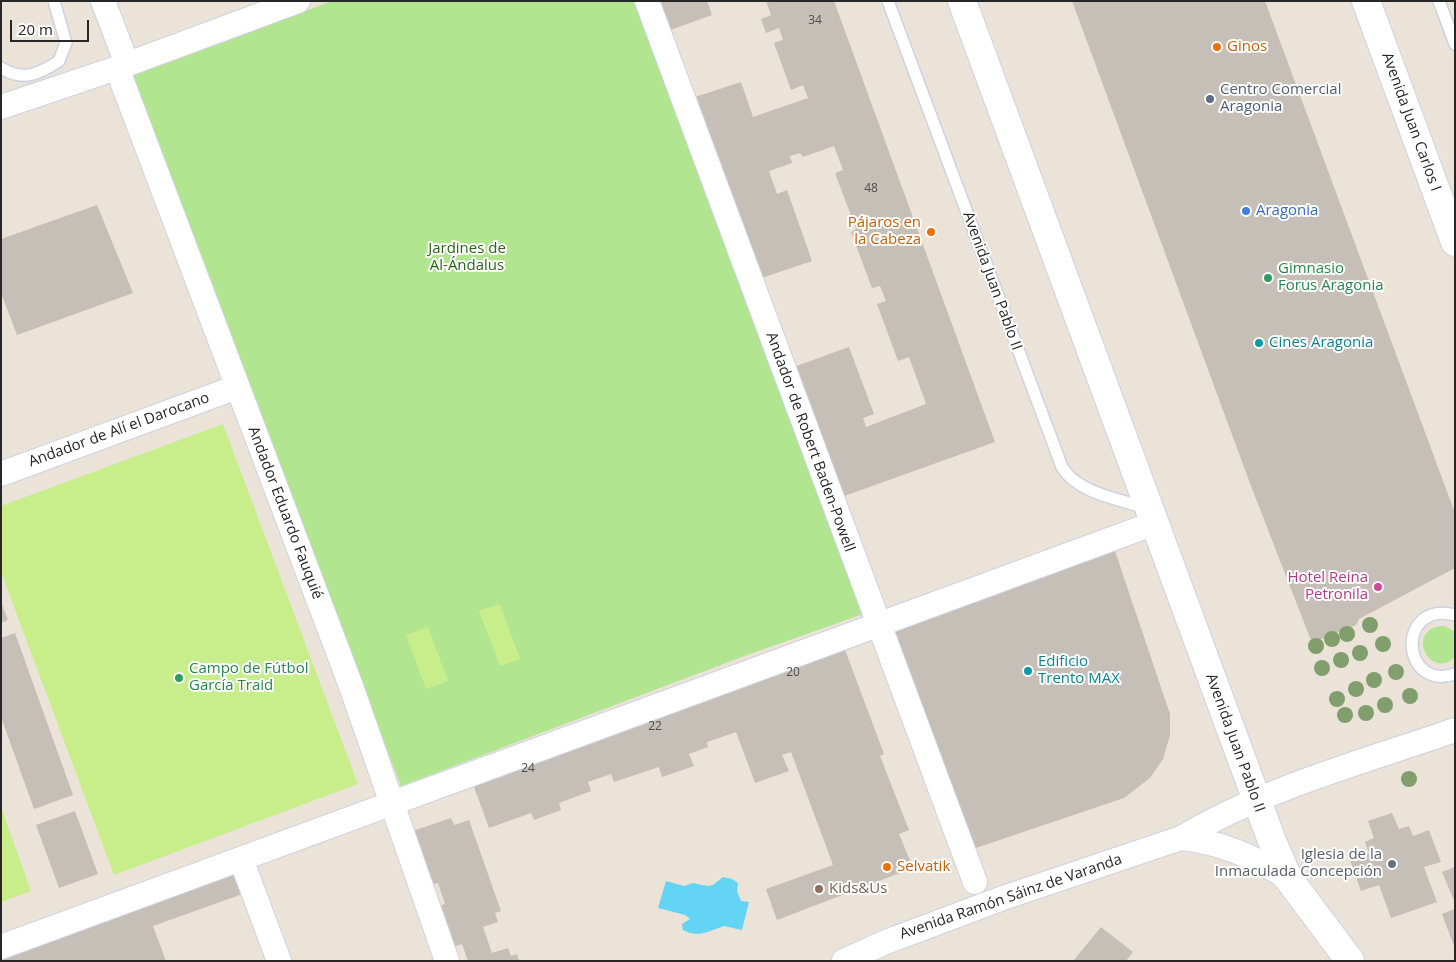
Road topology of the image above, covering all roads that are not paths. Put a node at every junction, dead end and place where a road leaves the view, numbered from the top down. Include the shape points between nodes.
1 (54, 1) edge
2 (103, 1) edge
3 (298, 1) edge
4 (647, 1) edge
5 (888, 1) edge
6 (962, 1) edge
7 (1366, 1) edge
8 (1439, 1) edge
9 (1455, 44) edge
10 (122, 66) junction
11 (1, 68) edge
12 (1, 107) edge
13 (1455, 242) edge
14 (238, 387) junction
15 (1, 474) edge
16 (1153, 516) junction
17 (1455, 615) edge
18 (877, 625) junction
19 (1455, 674) edge
20 (1455, 730) edge
21 (1255, 800) junction
22 (393, 803) junction
23 (1181, 838) junction
24 (241, 859) junction
25 (1288, 878) junction
26 (975, 882) dead end
27 (1, 947) edge
28 (279, 961) edge
29 (447, 961) edge
30 (844, 961) edge
31 (1350, 961) edge

1 - 11 lane via 66,43 59,61 28,77
2 - 10 street, Andador Eduardo Fauquié
3 - 10 street
4 - 18 street, Andador de Robert Baden-Powell
5 - 16 lane, Avenida Juan Pablo II via 1062,467 1077,483
6 - 16 street, Avenida Juan Pablo II
7 - 13 street, Avenida Juan Carlos I
8 - 9 lane
10 - 12 street
10 - 14 street, Andador Eduardo Fauquié
14 - 15 street, Andador de Alí el Darocano
14 - 22 street, Andador Eduardo Fauquié
16 - 18 street
16 - 21 street, Avenida Juan Pablo II
17 - 19 lane via 1440,613 1425,618 1413,633 1411,642 1416,661 1422,669 1442,677
18 - 22 street
18 - 26 street, Andador de Robert Baden-Powell
20 - 21 street, Avenida Ramón Sáinz de Varanda
21 - 23 street, Avenida Ramón Sáinz de Varanda
21 - 25 street, Avenida Juan Pablo II
22 - 24 street
22 - 29 street, Andador Eduardo Fauquié
23 - 25 street, Avenida Ramón Sáinz de Varanda via 1201,840 1247,854
23 - 30 street, Avenida Ramón Sáinz de Varanda via 1003,898
24 - 27 street
24 - 28 street
25 - 31 street, Avenida Juan Pablo II

